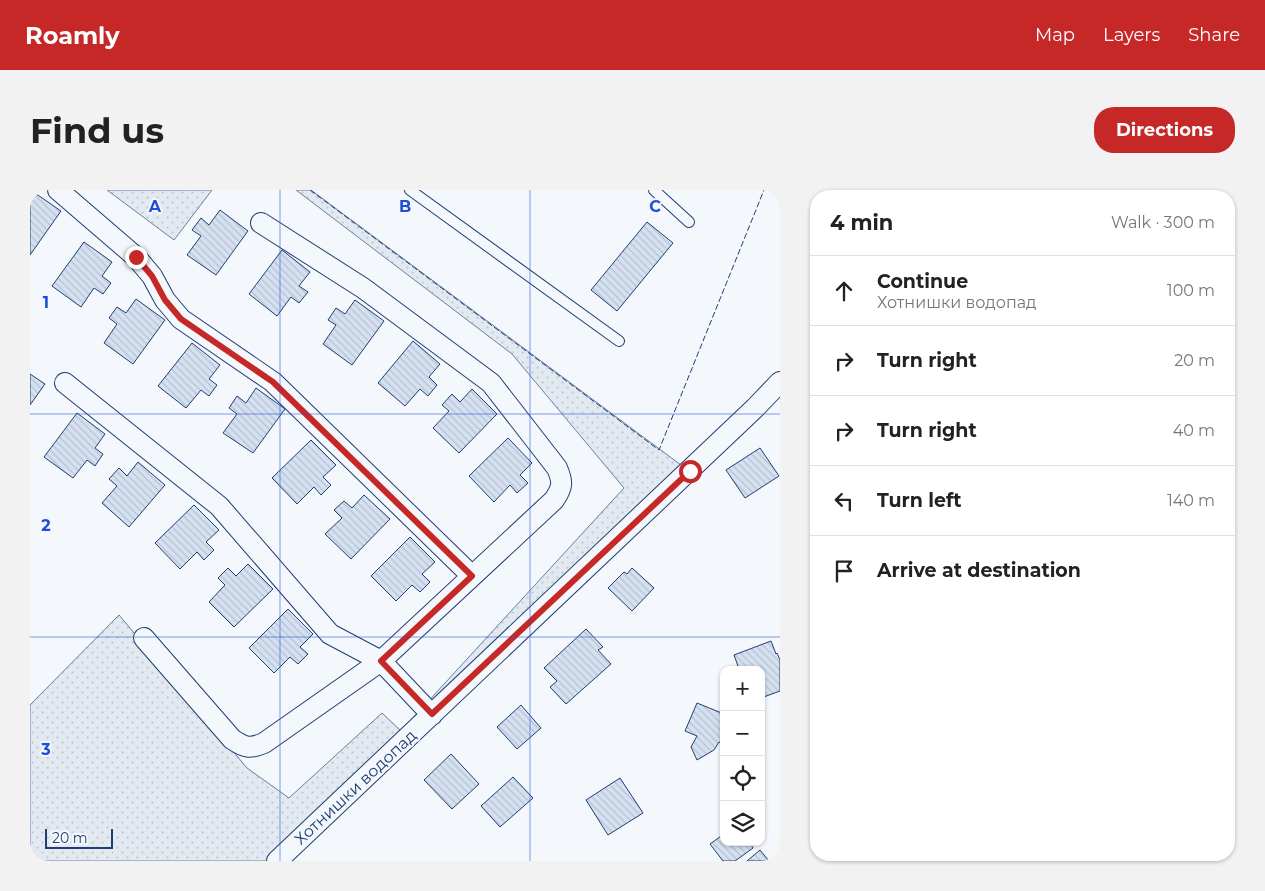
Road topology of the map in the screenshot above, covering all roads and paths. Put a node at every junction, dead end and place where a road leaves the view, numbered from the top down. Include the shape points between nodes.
1 (58, 190) edge
2 (410, 190) edge
3 (654, 190) edge
4 (690, 222) dead end
5 (261, 223) dead end
6 (619, 341) dead end
7 (780, 382) edge
8 (65, 383) dead end
9 (472, 576) junction
10 (144, 638) dead end
11 (381, 661) junction
12 (432, 714) junction
13 (277, 861) edge

1 - 9 street via 136,257 181,319 273,382
2 - 6 lane
3 - 4 lane
5 - 9 street via 363,288 491,383 557,468 562,479 561,490 554,500
7 - 12 street, Хотнишки водопад
8 - 11 street via 219,506 330,634
9 - 11 street
10 - 11 street via 232,740 254,748
11 - 12 street
12 - 13 street, Хотнишки водопад

